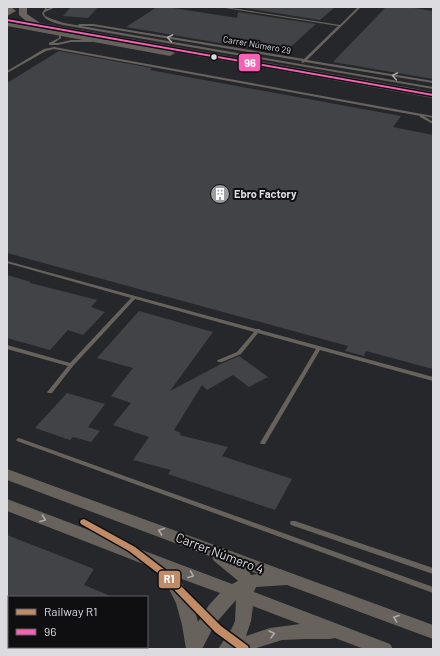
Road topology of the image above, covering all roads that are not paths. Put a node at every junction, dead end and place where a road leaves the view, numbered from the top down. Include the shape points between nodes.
1 (23, 7) edge
2 (49, 7) edge
3 (55, 7) edge
4 (220, 7) edge
5 (360, 7) edge
6 (7, 8) edge
7 (45, 9) edge
8 (7, 14) edge
9 (7, 23) edge
10 (82, 26) junction
11 (341, 26) junction
12 (57, 31) junction
13 (96, 41) junction
14 (192, 41) junction
15 (186, 45) junction
16 (170, 53) junction
17 (304, 60) junction
18 (300, 65) junction
19 (7, 72) edge
20 (433, 82) edge
21 (432, 94) edge
22 (417, 113) junction
23 (433, 117) edge
24 (433, 123) edge
25 (7, 262) edge
26 (134, 298) junction
27 (258, 330) junction
28 (7, 347) edge
29 (319, 348) junction
30 (220, 362) dead end
31 (71, 366) junction
32 (433, 379) edge
33 (50, 392) dead end
34 (18, 440) dead end
35 (263, 443) dead end
36 (7, 474) edge
37 (7, 505) edge
38 (293, 523) dead end
39 (208, 549) junction
40 (152, 560) junction
41 (433, 571) edge
42 (289, 579) junction
43 (243, 590) junction
44 (433, 590) edge
45 (433, 632) edge
46 (342, 633) junction
47 (194, 648) edge
48 (227, 649) edge
49 (237, 649) edge
50 (384, 649) edge

1 - 12 main road via 22,12 28,19
2 - 3 lane
3 - 7 lane
4 - 11 lane
5 - 11 lane
6 - 8 main road via 12,11
7 - 10 lane, Carrer Número 29 via 43,15 47,18 68,25
9 - 12 main road
9 - 16 highway
14 -> 10 lane, Carrer Número 29 via 93,25
10 - 15 lane, Carrer Número 29
11 - 17 lane
12 - 13 street
12 - 13 lane via 60,38 50,44 71,40
12 - 21 main road
13 - 16 street
14 - 15 lane
14 - 17 lane, Carrer Número 29
15 - 18 lane, Carrer Número 29
16 - 21 main road
17 - 18 lane
20 -> 17 lane, Carrer Número 29
18 - 21 lane, Carrer Número 29
19 - 22 lane via 45,50 54,48
22 - 23 lane
22 - 24 lane
25 - 26 lane
26 - 27 lane
26 - 31 lane
27 - 29 lane
27 - 30 lane via 239,352
28 - 31 lane
29 - 32 lane
29 - 35 lane
31 - 33 lane
34 - 44 lane
39 -> 36 street, Carrer Número 4
37 -> 40 street
38 - 41 lane
39 - 42 street, Carrer Número 4
39 - 43 street via 242,574
40 -> 43 street
40 - 47 street via 171,578 188,608
42 - 43 street via 260,580
45 -> 42 street, Carrer Número 4
43 - 46 street
43 - 47 street via 213,612
43 - 48 street via 243,621 240,631
49 -> 46 street via 256,639 281,632
46 - 50 street

